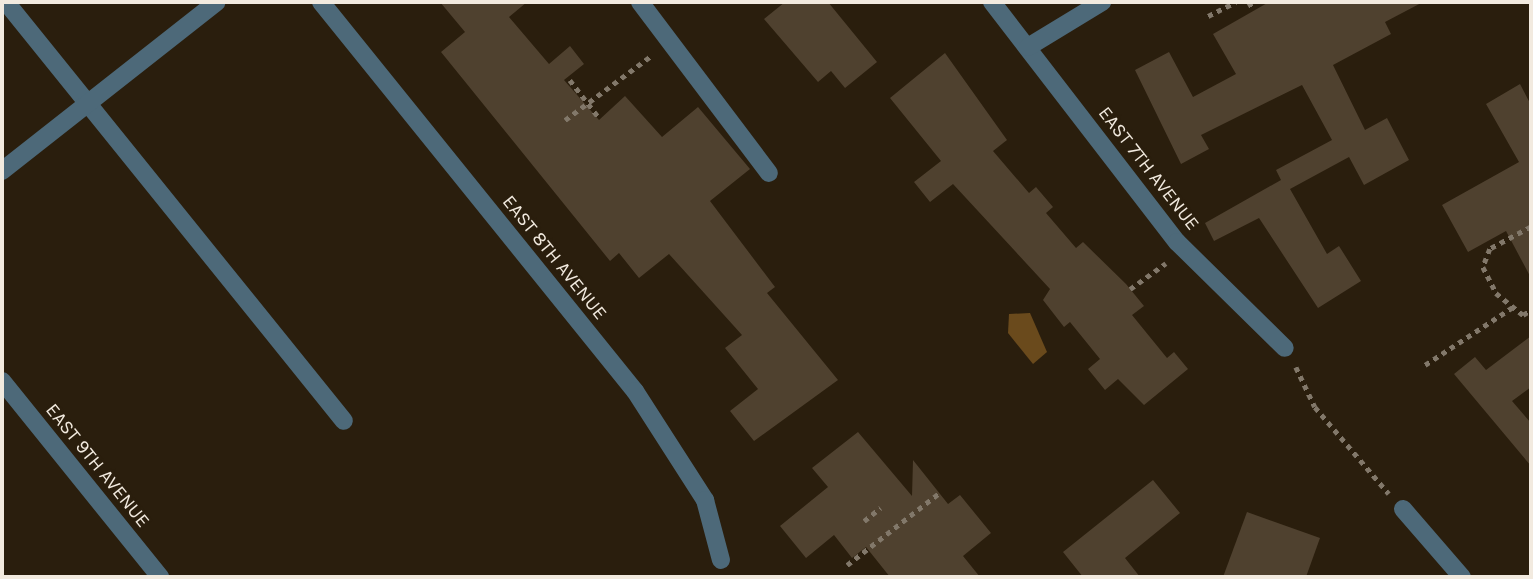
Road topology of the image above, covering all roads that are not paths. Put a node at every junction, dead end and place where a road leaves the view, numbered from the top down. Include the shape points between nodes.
1 (6, 2) edge
2 (217, 2) edge
3 (321, 2) edge
4 (640, 2) edge
5 (992, 2) edge
6 (1101, 2) edge
7 (1028, 47) junction
8 (89, 103) junction
9 (2, 171) edge
10 (769, 173) dead end
11 (1285, 348) road end
12 (2, 381) edge
13 (344, 421) dead end
14 (1403, 509) road end
15 (721, 560) dead end
16 (160, 577) edge
17 (1462, 577) edge

1 - 8 street
2 - 8 street
3 - 15 street, EAST 8TH AVENUE via 635,391 705,500
4 - 10 street
5 - 7 street, EAST 7TH AVENUE
6 - 7 street
7 - 11 street, EAST 7TH AVENUE via 1184,249
8 - 9 street
8 - 13 street
12 - 16 street, EAST 9TH AVENUE
14 - 17 street

